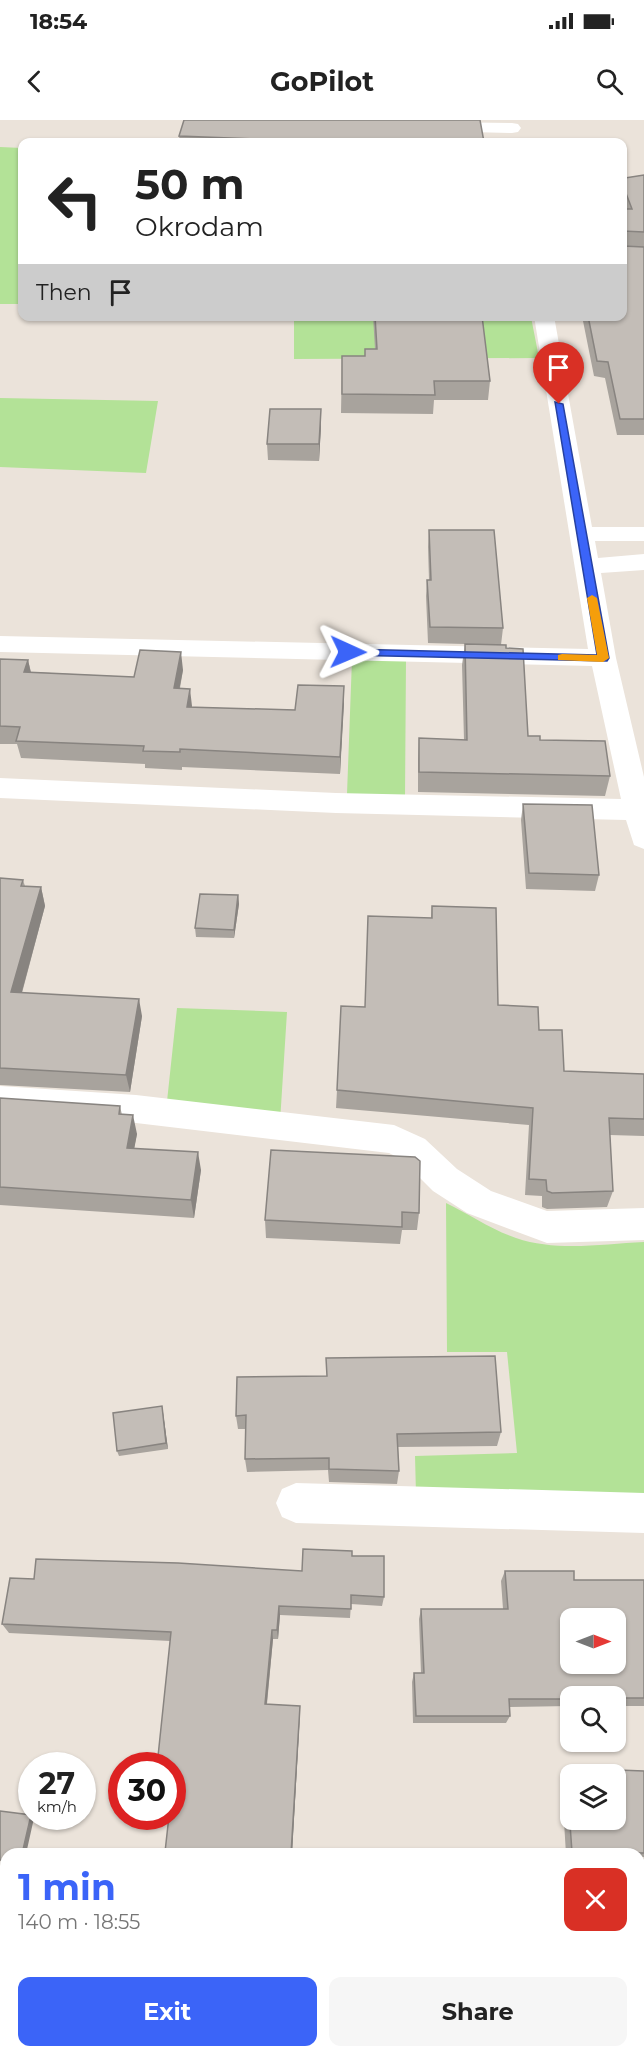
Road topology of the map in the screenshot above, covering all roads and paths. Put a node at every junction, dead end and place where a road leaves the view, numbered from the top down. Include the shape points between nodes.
1 (423, 126) edge
2 (512, 130) edge
3 (545, 321) edge
4 (581, 534) junction
5 (644, 534) edge
6 (644, 562) edge
7 (587, 567) junction
8 (0, 644) edge
9 (603, 658) junction
10 (0, 788) edge
11 (642, 824) edge
12 (0, 1100) edge
13 (644, 1224) edge
14 (296, 1503) dead end
15 (644, 1513) edge

1 - 2 street
3 - 4 street
4 - 5 street
4 - 7 street
6 - 7 street
7 - 9 street
8 - 9 street
9 - 11 street
10 - 11 street via 336,803
12 - 13 street via 146,1110 394,1139 479,1202 547,1227
14 - 15 street

